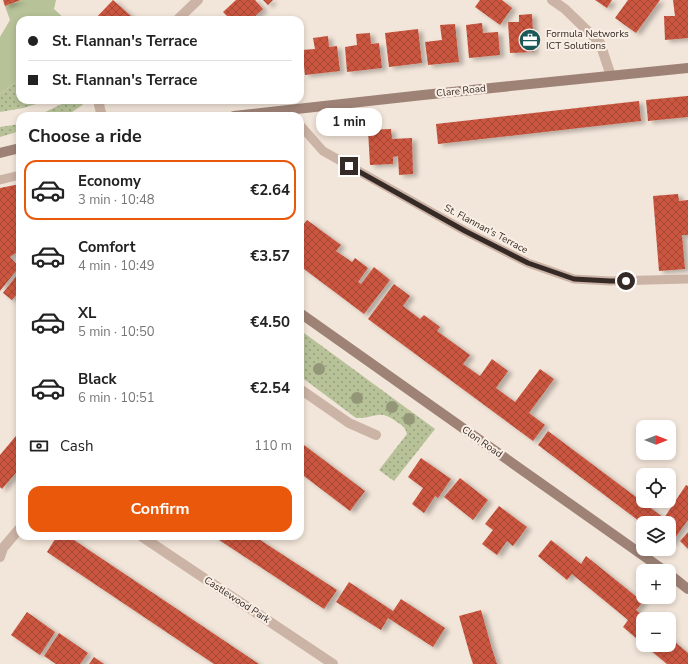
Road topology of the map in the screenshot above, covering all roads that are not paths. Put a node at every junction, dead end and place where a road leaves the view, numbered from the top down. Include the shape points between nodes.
1 (198, 0) edge
2 (552, 0) edge
3 (181, 16) edge
4 (688, 68) edge
5 (611, 76) junction
6 (297, 112) edge
7 (304, 130) edge
8 (16, 149) edge
9 (0, 153) edge
10 (16, 176) edge
11 (0, 180) edge
12 (688, 279) edge
13 (304, 316) edge
14 (304, 392) edge
15 (376, 436) dead end
16 (16, 533) edge
17 (146, 540) edge
18 (0, 557) edge
19 (655, 564) edge
20 (676, 580) edge
21 (688, 589) edge
22 (333, 664) edge

1 - 3 street
2 - 5 street via 600,43
4 - 5 main road, Clare Road
5 - 6 main road, Clare Road via 423,95
7 - 12 lane, St. Flannan's Terrace via 323,151 465,231 528,263 574,279
8 - 9 main road
10 - 11 lane
13 - 19 main road, Clon Road
14 - 15 street via 349,422
16 - 18 street via 3,548
17 - 22 street, Castlewood Park
20 - 21 main road

